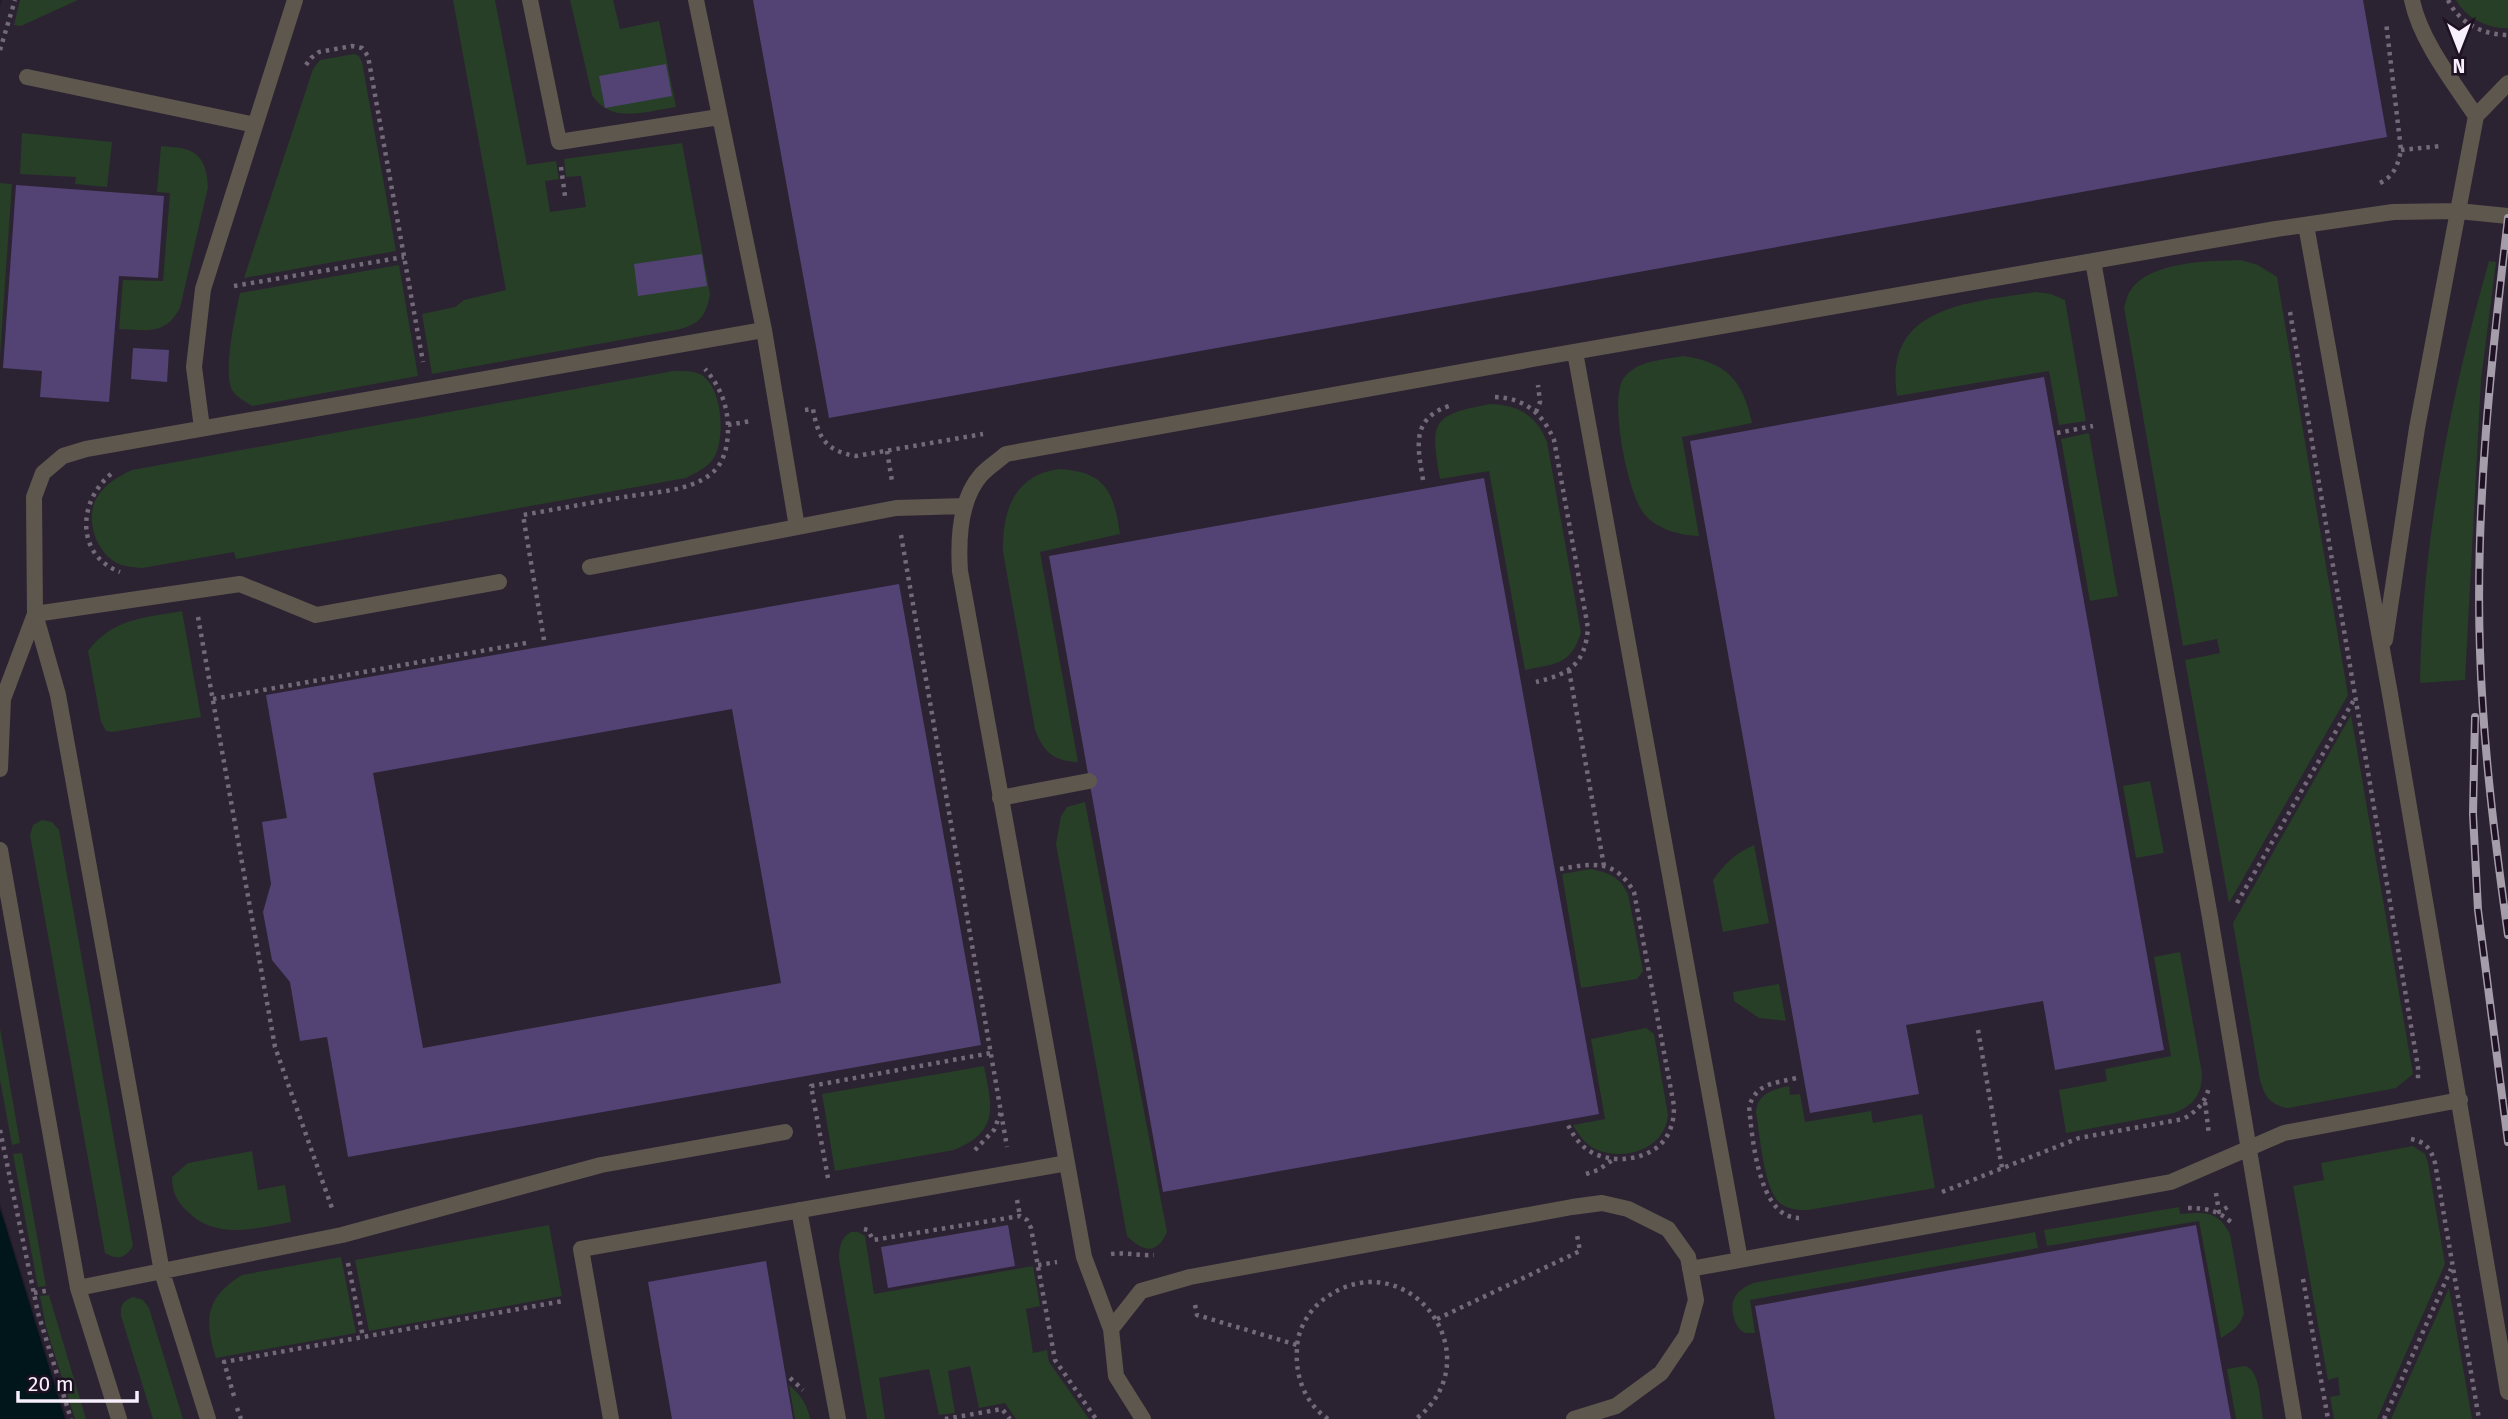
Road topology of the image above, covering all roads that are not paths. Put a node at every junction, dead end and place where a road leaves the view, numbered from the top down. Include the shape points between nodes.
1 (295, 0) edge
2 (530, 0) edge
3 (696, 0) edge
4 (2412, 0) edge
5 (27, 78) dead end
6 (2508, 83) edge
7 (2476, 116) junction
8 (719, 117) junction
9 (256, 125) junction
10 (2458, 211) junction
11 (2508, 216) edge
12 (2306, 225) junction
13 (2093, 261) junction
14 (764, 330) junction
15 (1575, 352) junction
16 (202, 428) junction
17 (965, 506) junction
18 (797, 527) junction
19 (590, 567) dead end
20 (499, 582) dead end
21 (35, 614) junction
22 (2383, 653) junction
23 (0, 769) edge
24 (1089, 781) dead end
25 (1000, 798) junction
26 (0, 850) edge
27 (2460, 1100) junction
28 (785, 1132) dead end
29 (2248, 1148) junction
30 (1067, 1163) junction
31 (799, 1210) junction
32 (1740, 1260) junction
33 (1690, 1269) junction
34 (162, 1272) junction
35 (78, 1288) junction
36 (1111, 1329) junction
37 (2508, 1392) edge
38 (119, 1419) edge
39 (208, 1419) edge
40 (611, 1419) edge
41 (838, 1419) edge
42 (1143, 1419) edge
43 (1574, 1419) edge
44 (2294, 1419) edge

1 - 9 lane
2 - 8 lane via 559,142
3 - 8 lane
4 - 7 lane via 2445,71
5 - 9 lane
6 - 7 lane
7 - 10 lane
8 - 14 lane
9 - 16 lane via 203,289 194,367
10 - 11 lane
10 - 12 lane via 2393,212
10 - 22 lane via 2417,428
12 - 13 lane
12 - 22 lane
13 - 15 lane
13 - 29 lane
14 - 16 lane
14 - 18 lane
15 - 17 lane via 1006,454 979,476
15 - 32 lane
16 - 21 lane via 86,449 62,456 43,473 34,497
17 - 18 lane via 896,508
17 - 25 lane via 958,537 960,571
18 - 19 lane
20 - 21 lane via 316,615 240,584
21 - 23 lane via 3,699
21 - 34 lane via 58,695
22 - 27 lane
24 - 25 lane
25 - 30 lane
26 - 35 lane
27 - 29 lane via 2284,1133
27 - 37 lane
28 - 34 lane via 601,1165 342,1235
29 - 32 lane via 2171,1182
29 - 44 lane
30 - 31 lane
30 - 36 lane via 1084,1257
31 - 40 lane via 581,1250
31 - 41 lane
32 - 33 lane
33 - 36 lane via 1688,1257 1668,1229 1628,1209 1602,1203 1572,1206 1190,1277 1141,1291
33 - 43 lane via 1696,1300 1686,1336 1661,1373 1616,1406
34 - 35 lane
34 - 39 lane
35 - 38 lane
36 - 42 lane via 1116,1376

